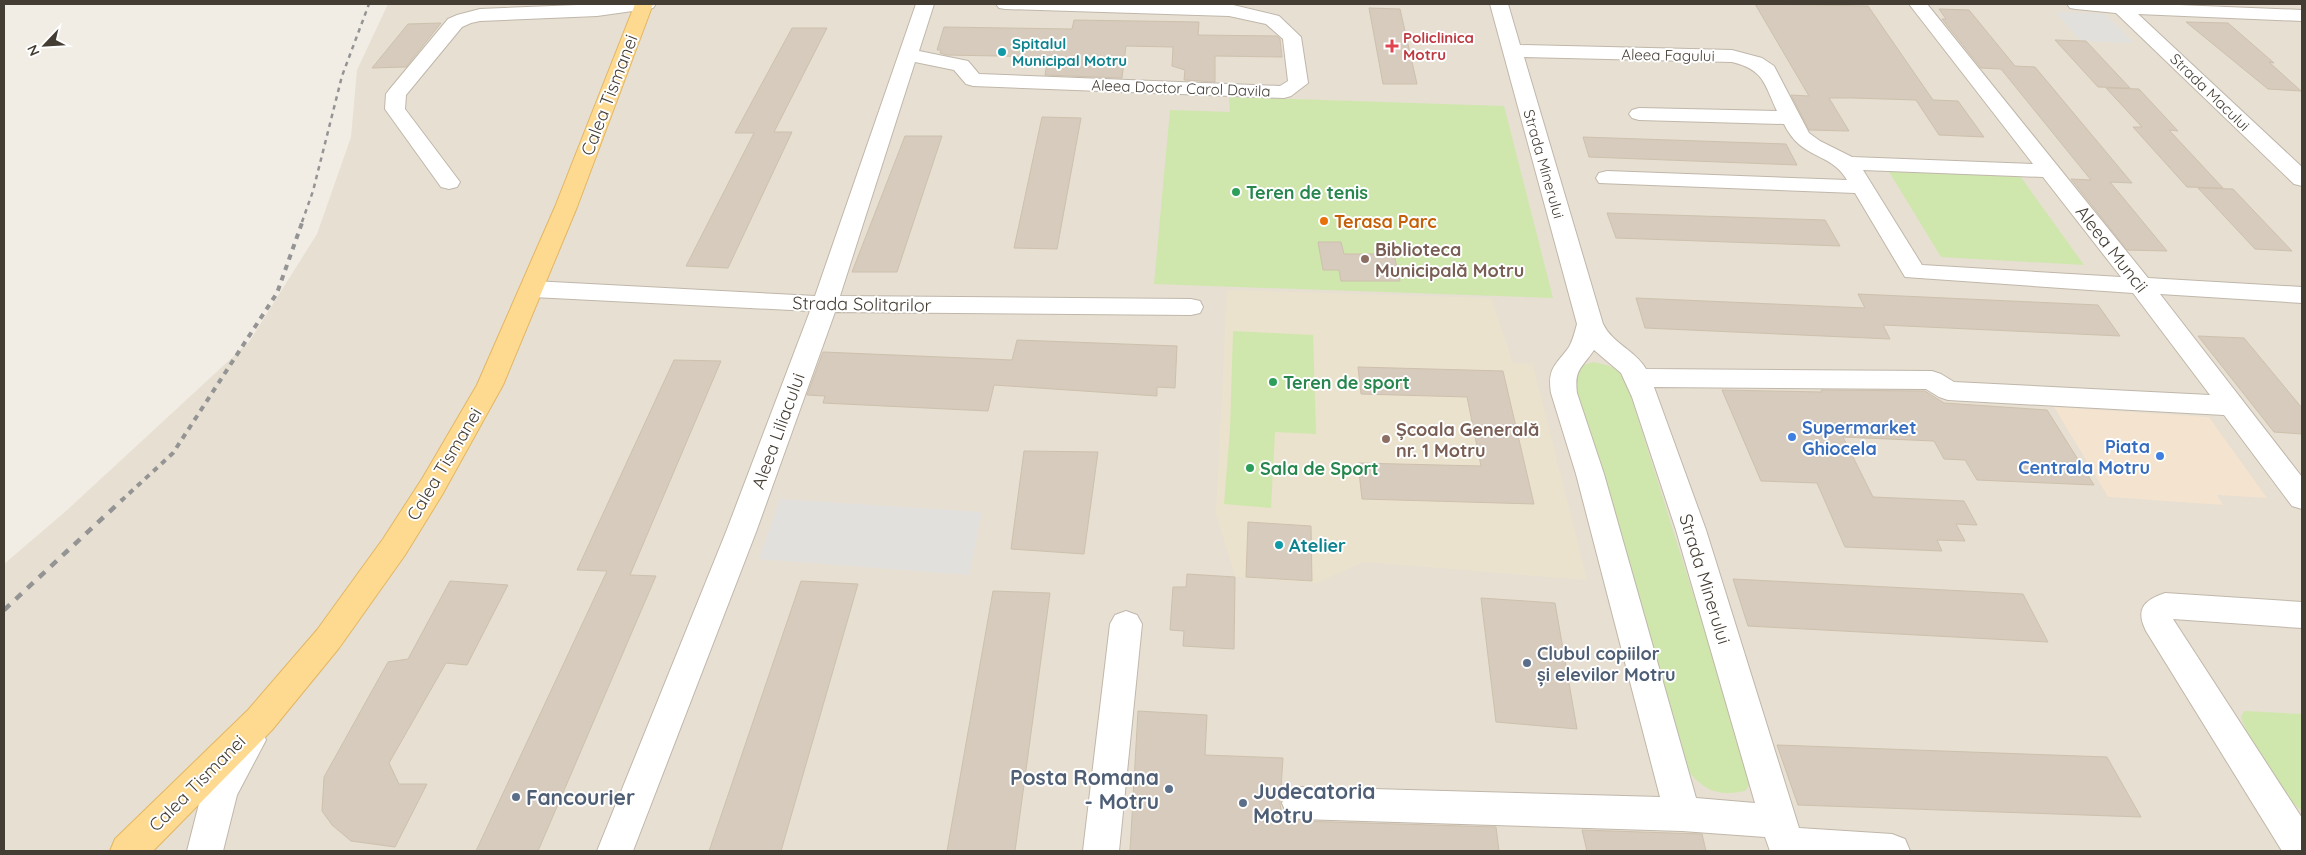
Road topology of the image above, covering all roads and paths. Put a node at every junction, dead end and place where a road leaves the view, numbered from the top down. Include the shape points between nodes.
1 (645, 4) edge
2 (925, 4) edge
3 (1005, 4) edge
4 (1499, 4) edge
5 (1918, 4) edge
6 (2076, 4) edge
7 (2119, 6) edge
8 (2302, 14) edge
9 (1512, 51) junction
10 (908, 55) junction
11 (1639, 114) dead end
12 (1790, 118) junction
13 (2293, 162) edge
14 (1848, 163) junction
15 (2051, 171) junction
16 (1607, 178) dead end
17 (2302, 179) edge
18 (449, 182) dead end
19 (1863, 187) junction
20 (2141, 286) junction
21 (533, 289) junction
22 (2302, 295) edge
23 (825, 304) junction
24 (1191, 307) dead end
25 (1590, 324) junction
26 (1638, 378) junction
27 (2232, 406) junction
28 (2302, 498) edge
29 (2302, 615) edge
30 (1126, 624) dead end
31 (260, 720) junction
32 (1300, 803) dead end
33 (1682, 814) junction
34 (1785, 839) edge
35 (2302, 850) edge
36 (128, 851) edge
37 (205, 851) edge
38 (615, 851) edge
39 (1101, 851) edge
40 (1892, 851) edge

1 - 18 street via 597,10 480,14 455,23 396,94 395,109
1 - 21 main road, Calea Tismanei
2 - 10 street, Aleea Liliacului
3 - 10 street, Aleea Doctor Carol Davila via 1229,10 1272,20 1292,37 1298,83 1284,92 973,80 961,65
4 - 9 street, Strada Minerului
5 - 15 street, Aleea Muncii
6 - 7 street
7 - 8 street
7 - 13 street, Strada Macului
9 - 12 street, Aleea Fagului via 1732,56 1755,62 1767,70
9 - 25 street, Strada Minerului
10 - 23 street, Aleea Liliacului
11 - 12 street
12 - 14 street, Aleea Fagului via 1800,136 1812,146
13 - 17 street, Strada Macului
14 - 15 street
14 - 19 street
15 - 20 street, Aleea Muncii
16 - 19 street
19 - 20 street via 1914,272
20 - 22 street
20 - 27 street, Aleea Muncii
21 - 23 street, Strada Solitarilor
21 - 31 main road, Calea Tismanei via 490,386 394,547 328,639
23 - 24 street, Strada Solitarilor
23 - 38 street, Aleea Liliacului via 741,532
25 - 26 street, Strada Minerului via 1599,341 1632,368
25 - 33 street via 1582,348 1566,366 1562,379 1564,393 1590,474
26 - 27 street via 1932,380 1948,392
26 - 34 street, Strada Minerului via 1691,530
27 - 28 street, Aleea Muncii
29 - 35 street via 2165,606 2157,611 2157,622
30 - 39 street
31 - 36 main road, Calea Tismanei
31 - 37 street via 220,792
32 - 33 street
33 - 34 street
34 - 40 street

